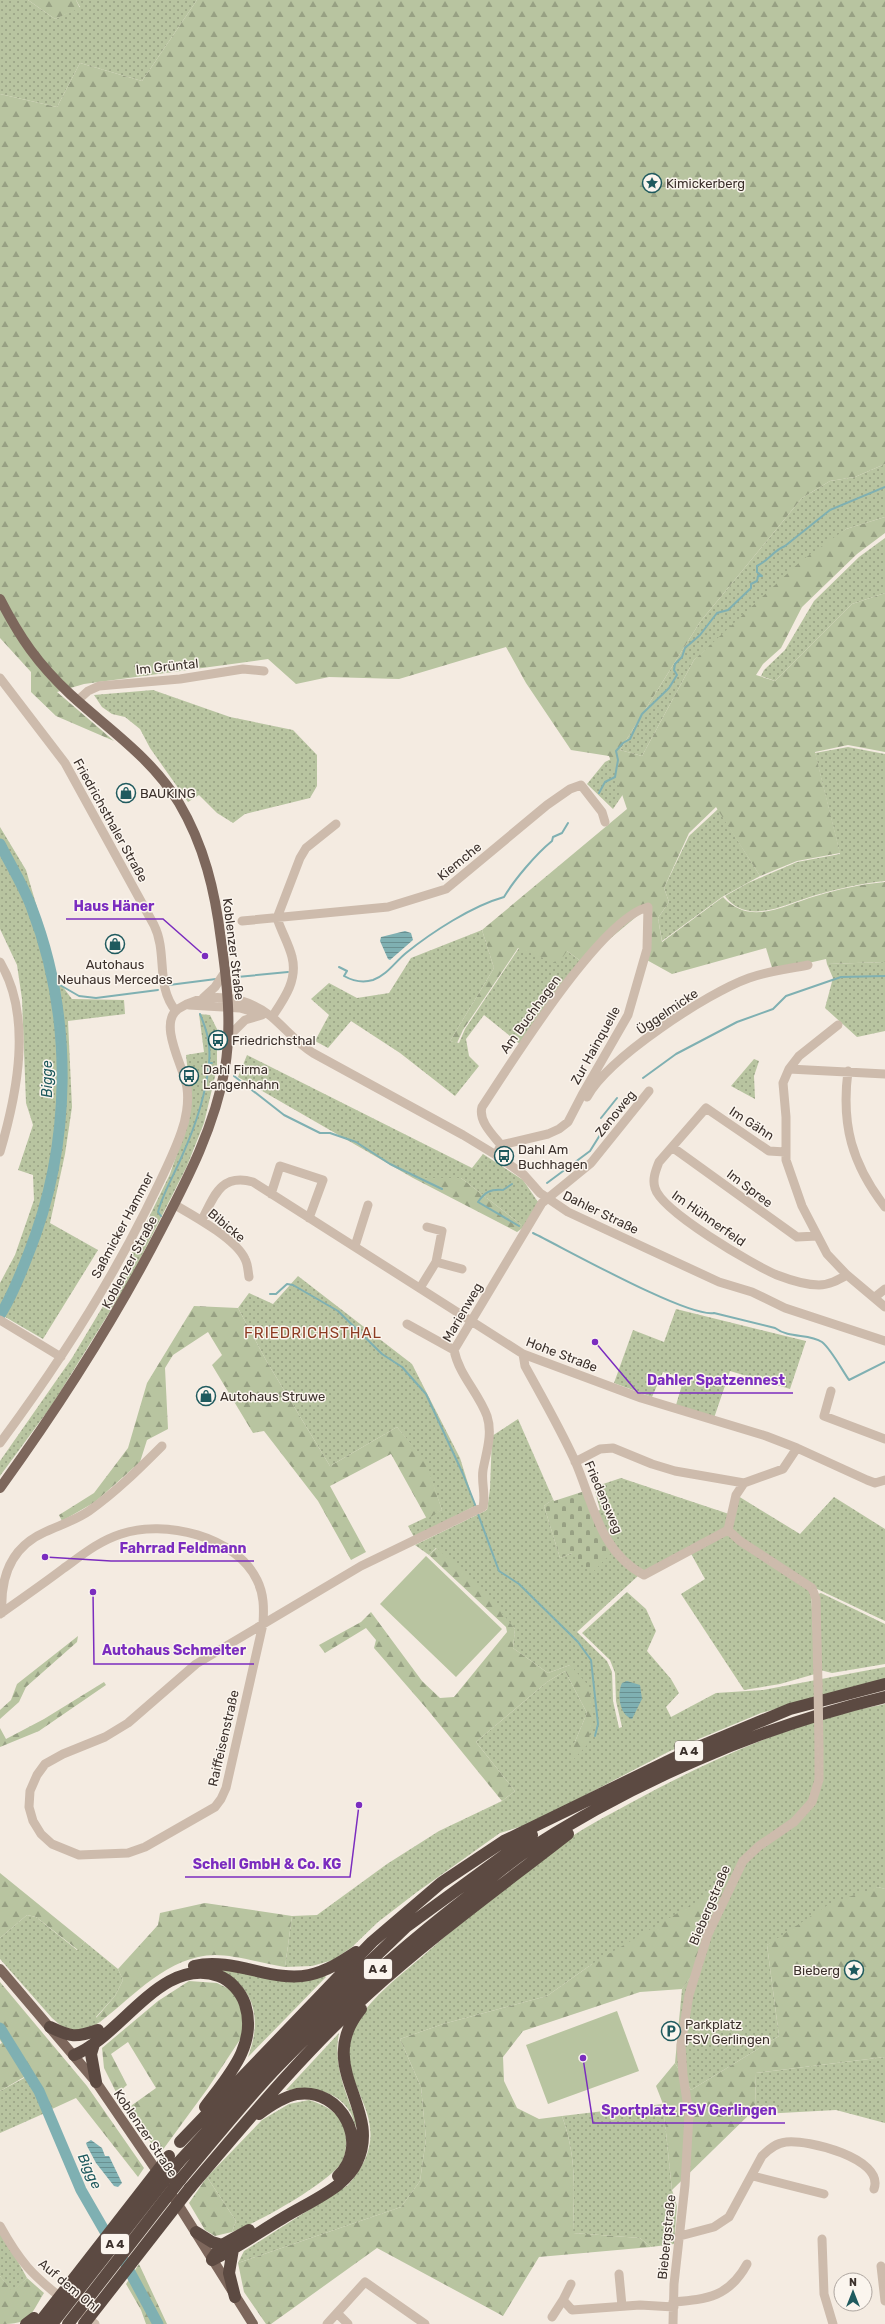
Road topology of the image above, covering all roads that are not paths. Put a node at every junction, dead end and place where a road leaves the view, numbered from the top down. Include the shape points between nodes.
1 (0, 599) edge
2 (264, 671) dead end
3 (0, 678) edge
4 (78, 701) junction
5 (605, 822) dead end
6 (336, 824) dead end
7 (648, 907) joint
8 (277, 918) junction
9 (242, 921) dead end
10 (0, 962) edge
11 (808, 965) dead end
12 (225, 972) junction
13 (203, 998) junction
14 (228, 1003) junction
15 (189, 1005) junction
16 (176, 1011) junction
17 (268, 1016) junction
18 (838, 1025) dead end
19 (228, 1037) junction
20 (790, 1069) junction
21 (848, 1071) junction
22 (885, 1074) edge
23 (649, 1091) dead end
24 (706, 1108) joint
25 (568, 1122) junction
26 (501, 1145) junction
27 (672, 1147) junction
28 (0, 1152) edge
29 (785, 1152) junction
30 (496, 1155) junction
31 (271, 1194) junction
32 (547, 1198) junction
33 (174, 1205) junction
34 (368, 1205) dead end
35 (885, 1207) edge
36 (309, 1218) junction
37 (202, 1220) junction
38 (426, 1227) dead end
39 (818, 1236) junction
40 (355, 1246) junction
41 (436, 1262) junction
42 (462, 1269) dead end
43 (847, 1275) junction
44 (249, 1277) dead end
45 (420, 1288) junction
46 (885, 1289) edge
47 (875, 1297) junction
48 (885, 1307) edge
49 (0, 1320) edge
50 (471, 1321) junction
51 (407, 1324) dead end
52 (885, 1341) edge
53 (454, 1350) junction
54 (523, 1354) junction
55 (61, 1357) junction
56 (831, 1391) dead end
57 (885, 1439) edge
58 (0, 1443) edge
59 (162, 1446) dead end
60 (797, 1448) junction
61 (575, 1462) junction
62 (885, 1480) edge
63 (744, 1484) junction
64 (0, 1488) edge
65 (453, 1522) joint
66 (728, 1530) junction
67 (1, 1614) edge
68 (263, 1624) junction
69 (885, 1684) edge
70 (885, 1697) edge
71 (591, 1799) junction
72 (612, 1801) junction
73 (372, 1942) junction
74 (0, 1969) edge
75 (394, 1972) junction
76 (50, 2027) junction
77 (98, 2030) junction
78 (94, 2044) junction
79 (74, 2055) junction
80 (96, 2082) junction
81 (232, 2138) junction
82 (180, 2142) junction
83 (174, 2160) junction
84 (753, 2176) junction
85 (874, 2189) dead end
86 (824, 2194) dead end
87 (0, 2226) edge
88 (196, 2232) junction
89 (680, 2236) junction
90 (822, 2239) dead end
91 (228, 2247) junction
92 (212, 2260) junction
93 (747, 2264) dead end
94 (881, 2266) dead end
95 (619, 2274) dead end
96 (572, 2284) dead end
97 (235, 2297) junction
98 (563, 2300) junction
99 (885, 2301) edge
100 (674, 2305) junction
101 (622, 2306) junction
102 (337, 2313) junction
103 (552, 2317) dead end
104 (35, 2322) edge
105 (52, 2324) edge
106 (68, 2324) edge
107 (84, 2324) edge
108 (95, 2324) edge
109 (253, 2324) edge
110 (327, 2324) edge
111 (348, 2324) edge
112 (425, 2324) edge
113 (673, 2324) edge
114 (833, 2324) edge

1 - 4 main road, Koblenzer Straße via 28,650
2 - 4 street, Im Grüntal via 243,669 180,679 99,686 88,690
3 - 16 street, Friedrichsthaler Straße via 65,763 154,925 160,942 163,988
4 - 12 main road, Koblenzer Straße via 141,755 179,804 201,850 210,876
5 - 8 street, Kiemche via 602,812 581,785 547,805 446,890 388,907
6 - 8 street via 306,848
7 - 25 street, Zur Hainquelle via 647,949 628,1015
7 - 26 street, Am Buchhagen via 638,910 610,931 542,1017 482,1107 480,1112 483,1121
8 - 9 street, Kiemche
8 - 17 street via 292,955 294,973 287,994
10 - 28 street via 14,993 18,1041 11,1111
11 - 25 street, Üggelmicke via 750,978 725,988 677,1016 613,1065 588,1094 576,1117
12 - 13 street via 215,987
12 - 14 main road, Koblenzer Straße
13 - 14 street
13 - 15 street
14 - 15 street
14 - 17 street
14 - 19 main road, Koblenzer Straße
15 - 16 street
16 - 55 street, Saßmicker Hammer via 171,1020 170,1035 187,1088 182,1133 115,1270
17 - 19 street via 245,1020
17 - 30 street, Dahler Straße via 313,1053
18 - 20 street via 799,1056
19 - 33 main road, Koblenzer Straße via 224,1072 211,1125
20 - 21 street
20 - 29 street via 783,1083 786,1117
21 - 22 street
21 - 35 street via 845,1096 848,1131 857,1162
23 - 32 street, Zenoweg via 591,1163
24 - 27 street, Im Hühnerfeld
24 - 29 street, Im Gähn via 769,1151
25 - 26 street, Zur Hainquelle via 548,1134
26 - 30 street
27 - 39 street, Im Spree via 797,1237
27 - 43 street, Im Hühnerfeld via 659,1162 654,1180 655,1189 661,1200 676,1213 755,1265 789,1280 819,1285
29 - 39 street via 802,1206
30 - 32 street, Dahler Straße via 524,1175
31 - 36 street, Hohe Straße
31 - 36 street via 280,1166 323,1180
31 - 37 street, Hohe Straße via 253,1182 242,1179 232,1181 219,1189
32 - 50 street, Marienweg
32 - 52 street, Dahler Straße via 568,1212 719,1282 752,1292 785,1308
33 - 37 street, Bibicke
33 - 64 main road, Koblenzer Straße via 136,1280 97,1346
34 - 40 street
36 - 40 street, Hohe Straße
37 - 44 street, Bibicke via 233,1244 245,1259
38 - 41 street via 442,1231
39 - 43 street via 827,1254
40 - 45 street, Hohe Straße
41 - 42 street
41 - 45 street
43 - 47 street
45 - 50 street, Hohe Straße
46 - 47 street
47 - 48 street
49 - 55 street
50 - 53 street, Marienweg
50 - 54 street, Hohe Straße
51 - 53 street
53 - 65 street, Marienweg via 457,1364 487,1416 489,1443 483,1470 483,1507
54 - 60 street, Hohe Straße via 641,1398
54 - 61 street, Friedensweg via 525,1366
55 - 58 street, Saßmicker Hammer
56 - 57 street via 824,1416
59 - 67 street via 88,1512 40,1534 15,1554 7,1566 2,1582
60 - 62 street, Hohe Straße via 866,1480 875,1483
60 - 63 street via 782,1469
61 - 63 street via 600,1450 613,1448 674,1471
61 - 66 street, Friedensweg via 601,1531 610,1545 631,1567 644,1575
63 - 66 street via 736,1495
65 - 68 street, Raiffeisenstraße via 361,1566
66 - 89 street, Biebergstraße, bridge via 812,1588 816,1599 819,1780 812,1802 794,1822 759,1846 743,1861 708,1934 689,1995 682,2045 683,2075 690,2114
67 - 68 street, Raiffeisenstraße via 99,1543 121,1534 166,1528 189,1532 223,1545 238,1555 256,1579 262,1592
68 - 68 street, Raiffeisenstraße via 196,1664 128,1723 105,1737 45,1764 30,1791 29,1807 33,1821 41,1834 52,1844 79,1855 128,1853 145,1847 215,1807 226,1788
69 - 71 highway, A 4 via 790,1709 689,1751
70 - 72 highway, A 4 via 843,1707 774,1730 708,1756
71 - 73 highway via 504,1841 441,1883
71 - 83 highway, A 4 via 518,1843 406,1927 304,2024
72 - 75 highway via 444,1928
72 - 106 highway, A 4, bridge via 524,1853 410,1941 339,2005 278,2066 180,2180
73 - 77 highway via 326,1970 308,1976 291,1976 231,1964 190,1966 165,1978
73 - 82 highway
74 - 76 main road, Koblenzer Straße
75 - 81 highway via 367,1995 284,2077
75 - 91 highway via 355,2016 343,2044 343,2059 362,2125 363,2144 357,2164 338,2185
76 - 77 highway via 68,2036 79,2037
76 - 79 main road, Koblenzer Straße
77 - 79 highway
78 - 79 highway
78 - 80 highway via 91,2054
78 - 82 highway via 165,1983 185,1973 206,1971 224,1978 236,1988 248,2012 247,2043 238,2062
79 - 80 main road, Koblenzer Straße
80 - 88 main road, Koblenzer Straße
81 - 91 highway via 271,2105 290,2096 309,2094 328,2099 342,2112 351,2132 352,2147 342,2173 323,2188
81 - 107 highway, bridge
82 - 83 highway
83 - 104 highway, bridge
83 - 105 highway, A 4, bridge
84 - 85 street via 762,2156 770,2148 777,2144 793,2142 853,2156 863,2163 874,2177
84 - 86 street
84 - 89 street via 733,2211 723,2222 706,2230
87 - 108 street, Auf dem Ohl via 16,2255 37,2278
88 - 91 highway via 212,2242
88 - 92 main road, Koblenzer Straße
89 - 100 street, Biebergstraße
90 - 114 street via 824,2294
91 - 92 highway
91 - 97 highway via 228,2273
92 - 97 main road, Koblenzer Straße
93 - 100 street via 739,2279 725,2291 706,2299
94 - 99 street
95 - 101 street
96 - 98 street
97 - 109 main road, Koblenzer Straße
98 - 101 street via 572,2310
98 - 103 street
100 - 101 street
100 - 113 street, Biebergstraße
102 - 110 street
102 - 111 street
102 - 112 street via 365,2282

